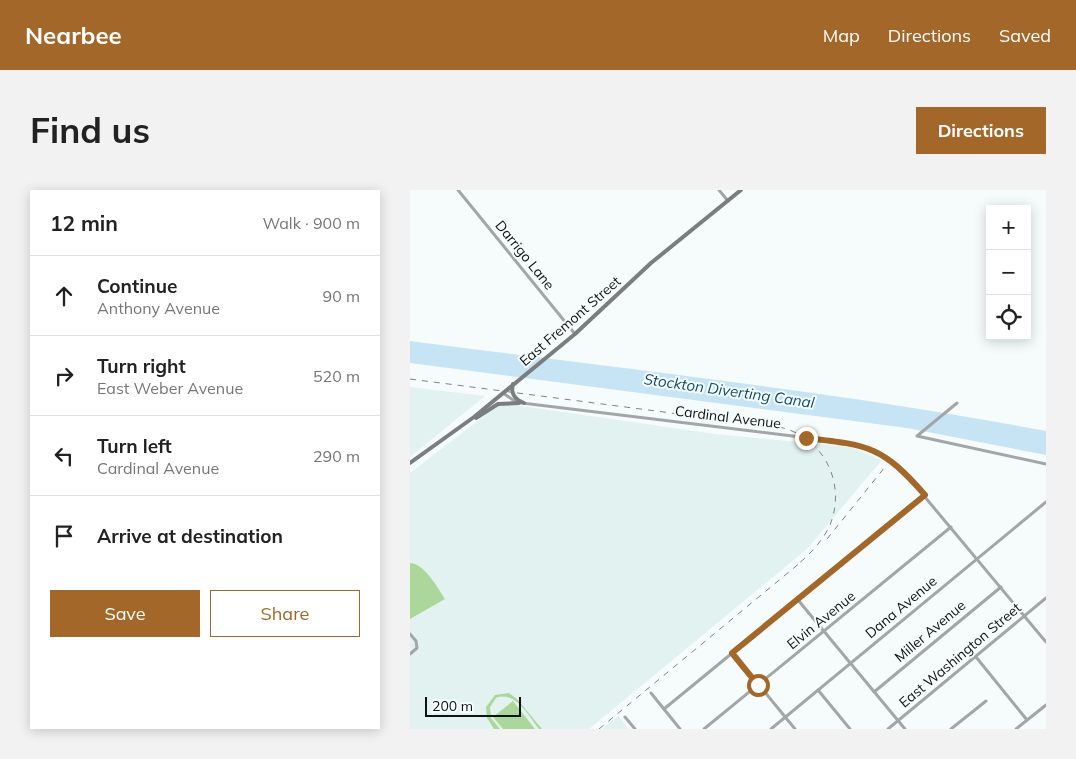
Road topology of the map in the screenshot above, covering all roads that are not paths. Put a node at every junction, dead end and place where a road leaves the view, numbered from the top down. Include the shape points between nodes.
1 (458, 190) edge
2 (719, 190) edge
3 (741, 190) edge
4 (728, 201) junction
5 (575, 334) junction
6 (514, 383) junction
7 (504, 393) junction
8 (522, 403) junction
9 (957, 403) dead end
10 (461, 426) junction
11 (410, 463) edge
12 (1046, 464) edge
13 (925, 495) junction
14 (1046, 502) edge
15 (951, 527) junction
16 (977, 558) junction
17 (1001, 587) junction
18 (1046, 598) edge
19 (798, 600) junction
20 (1025, 616) junction
21 (824, 632) junction
22 (410, 634) edge
23 (1046, 642) edge
24 (732, 653) junction
25 (410, 654) edge
26 (976, 656) junction
27 (851, 663) junction
28 (758, 685) junction
29 (818, 690) junction
30 (874, 692) junction
31 (651, 693) dead end
32 (986, 700) dead end
33 (1046, 705) edge
34 (664, 709) junction
35 (624, 717) dead end
36 (785, 717) junction
37 (1028, 720) junction
38 (898, 721) junction
39 (635, 729) edge
40 (680, 729) edge
41 (704, 729) edge
42 (771, 729) edge
43 (795, 729) edge
44 (850, 729) edge
45 (888, 729) edge
46 (905, 729) edge
47 (951, 729) edge
48 (1016, 729) edge

1 - 5 street, Darrigo Lane
2 - 4 street
3 - 4 main road, East Fremont Street
4 - 5 main road, East Fremont Street via 651,263
5 - 6 main road, East Fremont Street
6 - 7 main road, East Fremont Street
6 - 8 main road via 514,396
7 - 8 street, Cardinal Avenue
7 - 10 main road, East Fremont Street
8 - 10 main road via 498,404
8 - 13 street, Cardinal Avenue via 862,446 891,460
9 - 12 street via 917,436
10 - 11 main road, East Fremont Street
13 - 15 street, Cardinal Avenue
13 - 19 street
14 - 16 street, Dana Avenue
15 - 16 street, Cardinal Avenue
15 - 21 street, Elvin Avenue
16 - 17 street, Cardinal Avenue
16 - 27 street, Dana Avenue
17 - 20 street, Cardinal Avenue
17 - 30 street, Miller Avenue
18 - 20 street, East Washington Street
19 - 21 street
19 - 24 street
20 - 23 street, Cardinal Avenue
20 - 26 street, East Washington Street
21 - 27 street
21 - 28 street, Elvin Avenue
22 - 25 street via 417,648
24 - 28 street
24 - 34 street
26 - 37 street
26 - 38 street, East Washington Street
27 - 29 street, Dana Avenue
27 - 30 street
28 - 36 street
28 - 41 street, Elvin Avenue
29 - 36 street, Dana Avenue
29 - 44 street
30 - 38 street
31 - 34 street
32 - 47 street
33 - 37 street
34 - 40 street
35 - 39 street
36 - 42 street, Dana Avenue
36 - 43 street
37 - 48 street
38 - 45 street, East Washington Street
38 - 46 street

